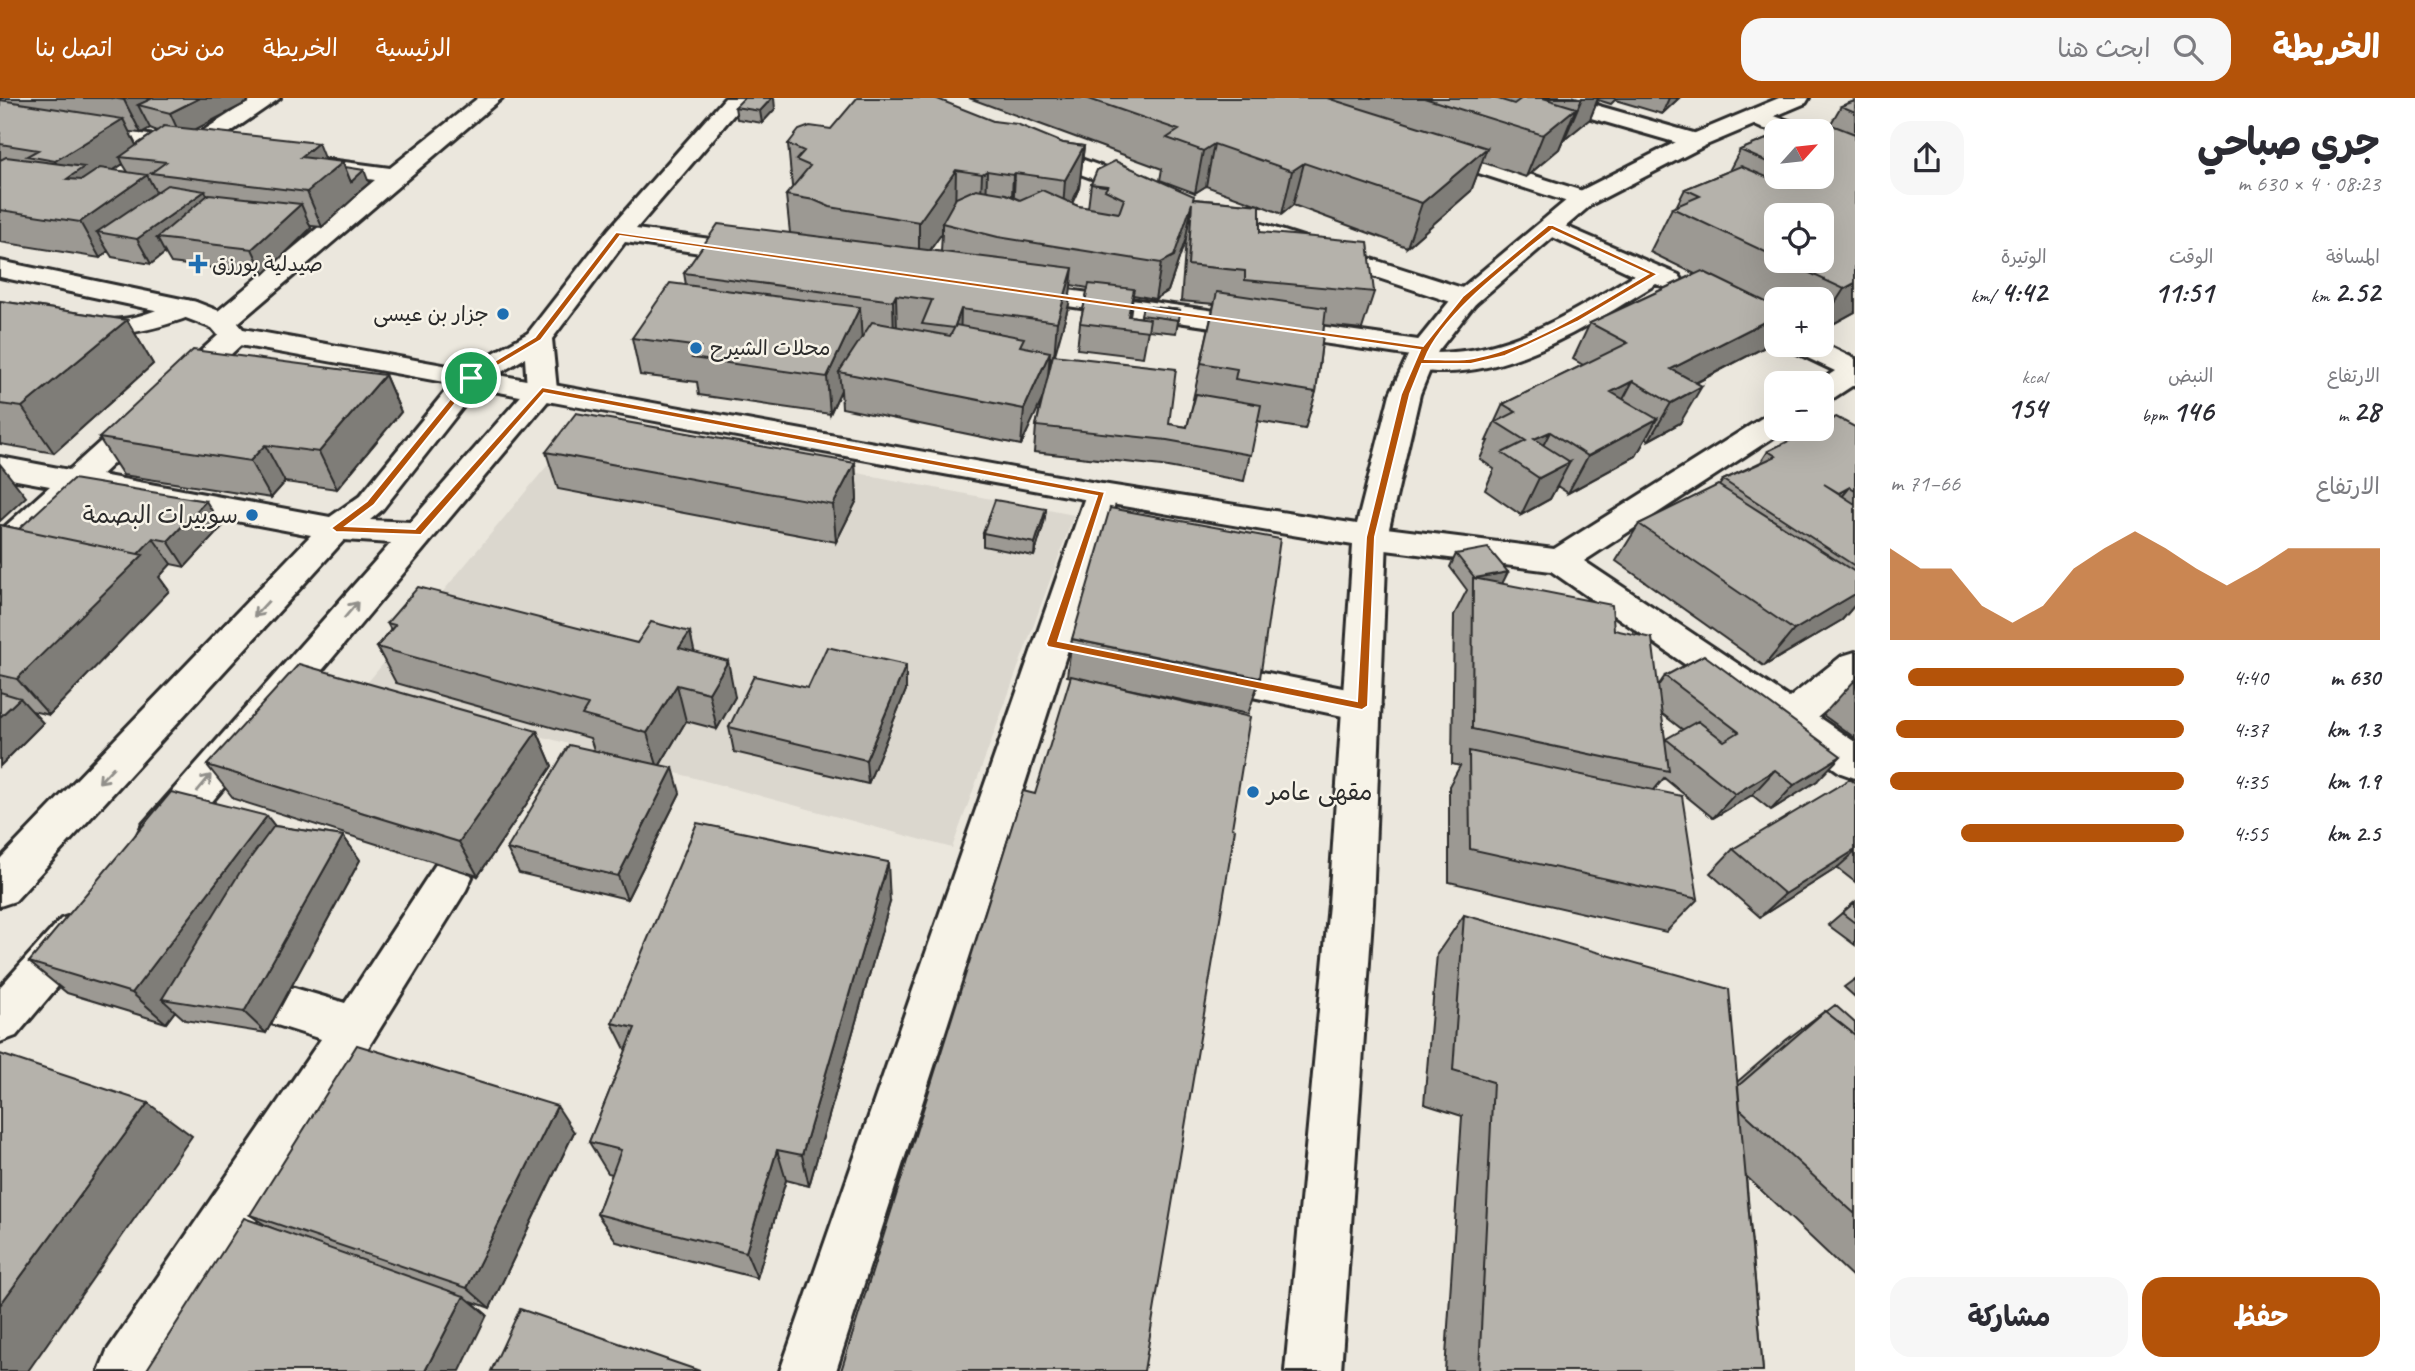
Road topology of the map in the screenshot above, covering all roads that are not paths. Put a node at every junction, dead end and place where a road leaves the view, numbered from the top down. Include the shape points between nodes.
1 (269, 98) edge
2 (491, 98) edge
3 (737, 98) edge
4 (1547, 98) edge
5 (1798, 98) edge
6 (1757, 117) junction
7 (0, 119) edge
8 (1764, 120) edge
9 (1011, 141) edge
10 (1696, 141) junction
11 (1413, 144) edge
12 (192, 149) junction
13 (219, 152) edge
14 (287, 161) edge
15 (395, 176) junction
16 (1167, 198) edge
17 (1583, 199) junction
18 (1193, 208) edge
19 (1551, 227) junction
20 (618, 234) junction
21 (782, 257) edge
22 (0, 269) edge
23 (1654, 274) junction
24 (987, 286) edge
25 (1691, 291) edge
26 (1466, 298) junction
27 (186, 308) junction
28 (0, 317) edge
29 (228, 329) junction
30 (538, 339) junction
31 (1422, 355) junction
32 (1827, 357) edge
33 (1855, 371) edge
34 (471, 378) junction
35 (1834, 385) edge
36 (542, 390) junction
37 (1764, 430) edge
38 (0, 467) edge
39 (76, 481) junction
40 (1102, 494) junction
41 (336, 528) junction
42 (417, 533) junction
43 (1370, 537) junction
44 (0, 550) edge
45 (1560, 561) junction
46 (1855, 666) edge
47 (1173, 668) edge
48 (1362, 706) junction
49 (1792, 717) junction
50 (1855, 762) edge
51 (132, 867) edge
52 (451, 877) edge
53 (0, 888) edge
54 (91, 934) edge
55 (186, 976) edge
56 (0, 1021) edge
57 (355, 1028) junction
58 (127, 1371) edge
59 (808, 1371) edge
60 (1313, 1371) edge

1 - 12 street
2 - 15 street
3 - 20 street
4 - 10 street
5 - 6 street
6 - 8 street
6 - 10 street
7 - 12 street
9 - 16 street
10 - 17 street
11 - 17 street
12 - 13 street
14 - 15 street
15 - 29 street
17 - 19 street
18 - 26 street
19 - 23 street
19 - 26 street
20 - 21 street
20 - 30 street
22 - 27 street
23 - 25 street
23 - 31 street via 1502,354 1471,361
24 - 31 street
26 - 31 street
27 - 28 street via 125,327 68,327
27 - 29 street
29 - 34 street
29 - 39 street
30 - 34 street
30 - 36 street
31 - 43 street via 1405,394
32 - 33 street
33 - 35 street
34 - 36 street
34 - 41 street via 371,503
36 - 40 street
36 - 42 street
37 - 45 street
38 - 39 street
39 - 41 street
39 - 44 street
40 - 43 street
40 - 59 street via 1065,647
41 - 42 street
41 -> 53 street
51 -> 42 street
43 - 45 street
43 - 48 street
45 - 49 street
46 - 49 street
47 - 48 street
48 - 60 street via 1351,904
49 - 50 street
52 - 57 street
54 - 56 street
55 - 57 street
57 - 58 street

